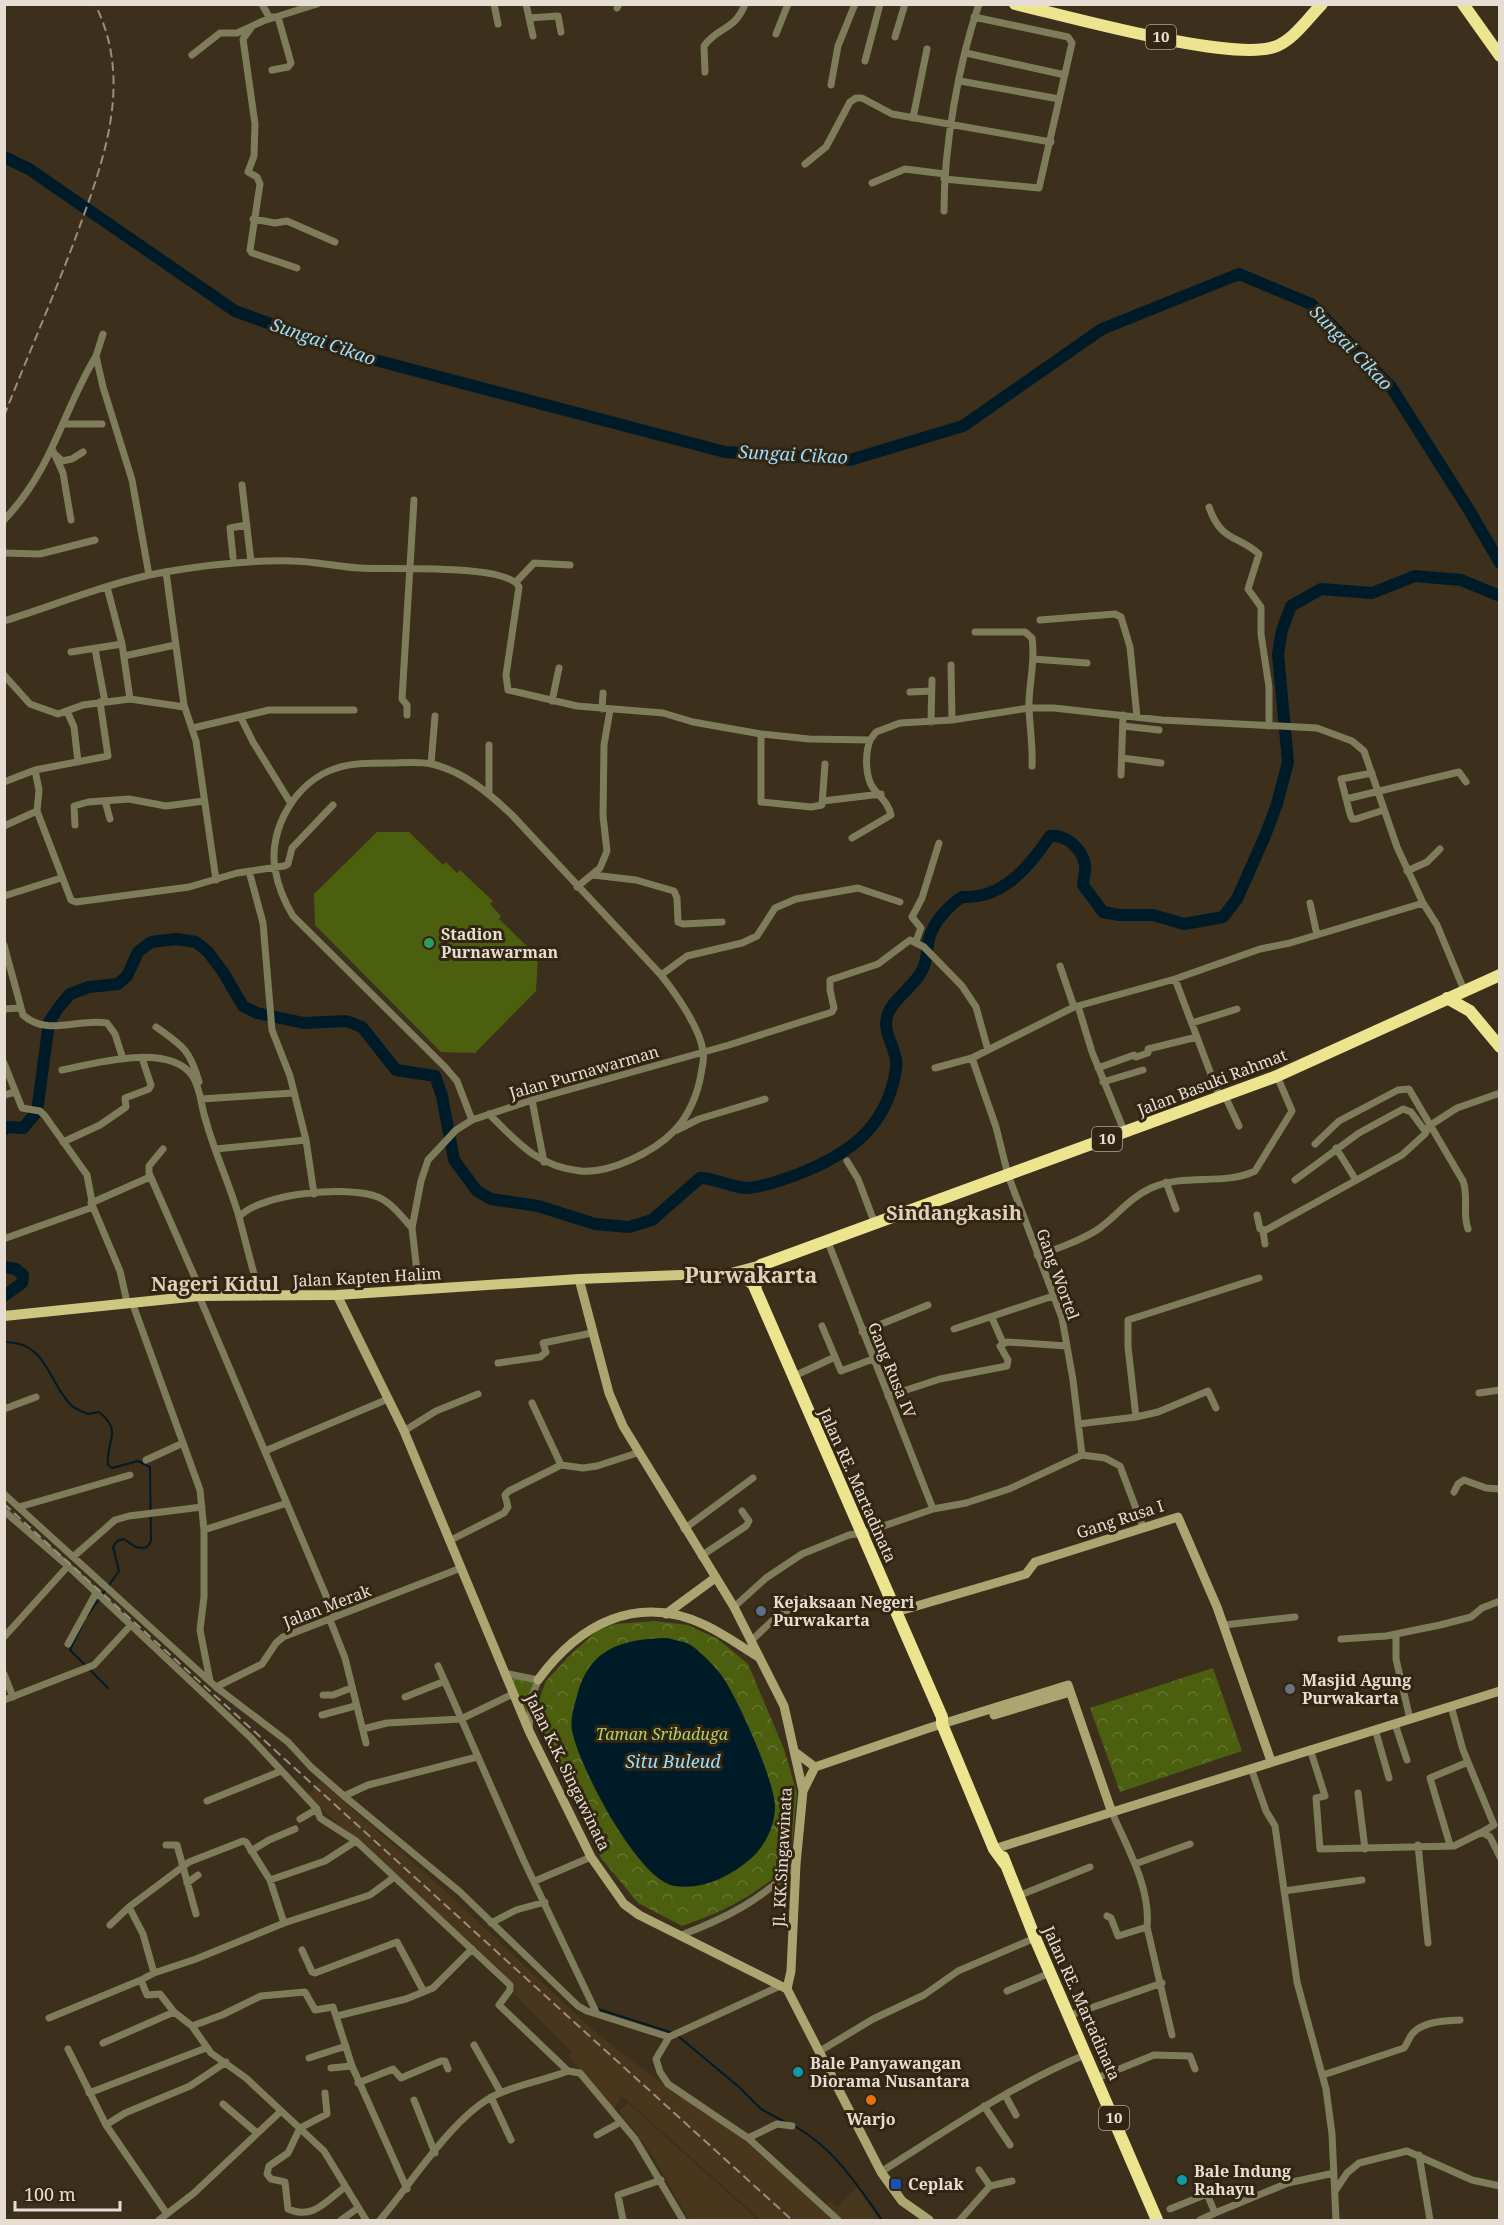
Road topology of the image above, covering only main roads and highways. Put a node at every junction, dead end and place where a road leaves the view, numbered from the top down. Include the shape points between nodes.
1 (1015, 4) edge
2 (1322, 4) edge
3 (1463, 4) edge
4 (1499, 55) edge
5 (1500, 975) edge
6 (1468, 988) junction
7 (1447, 998) junction
8 (1470, 1011) junction
9 (1500, 1047) edge
10 (761, 1265) junction
11 (731, 1273) junction
12 (756, 1288) junction
13 (4, 1316) edge
14 (1157, 2220) edge

1 - 2 highway, 10 via 1179,41 1260,50 1274,47
3 - 4 highway
5 - 6 highway, Jalan Basuki Rahmat / 10
6 - 7 highway, Jalan Basuki Rahmat / 10
6 - 8 highway
7 - 8 highway
7 - 10 highway, Jalan Basuki Rahmat / 10 via 1277,1076
8 - 9 highway
10 - 11 main road, Jalan Kapten Halim
10 - 12 highway
11 - 12 main road
11 - 13 main road, Jalan Kapten Halim via 337,1295 201,1296
12 - 14 highway, Jalan RE. Martadinata / 10

